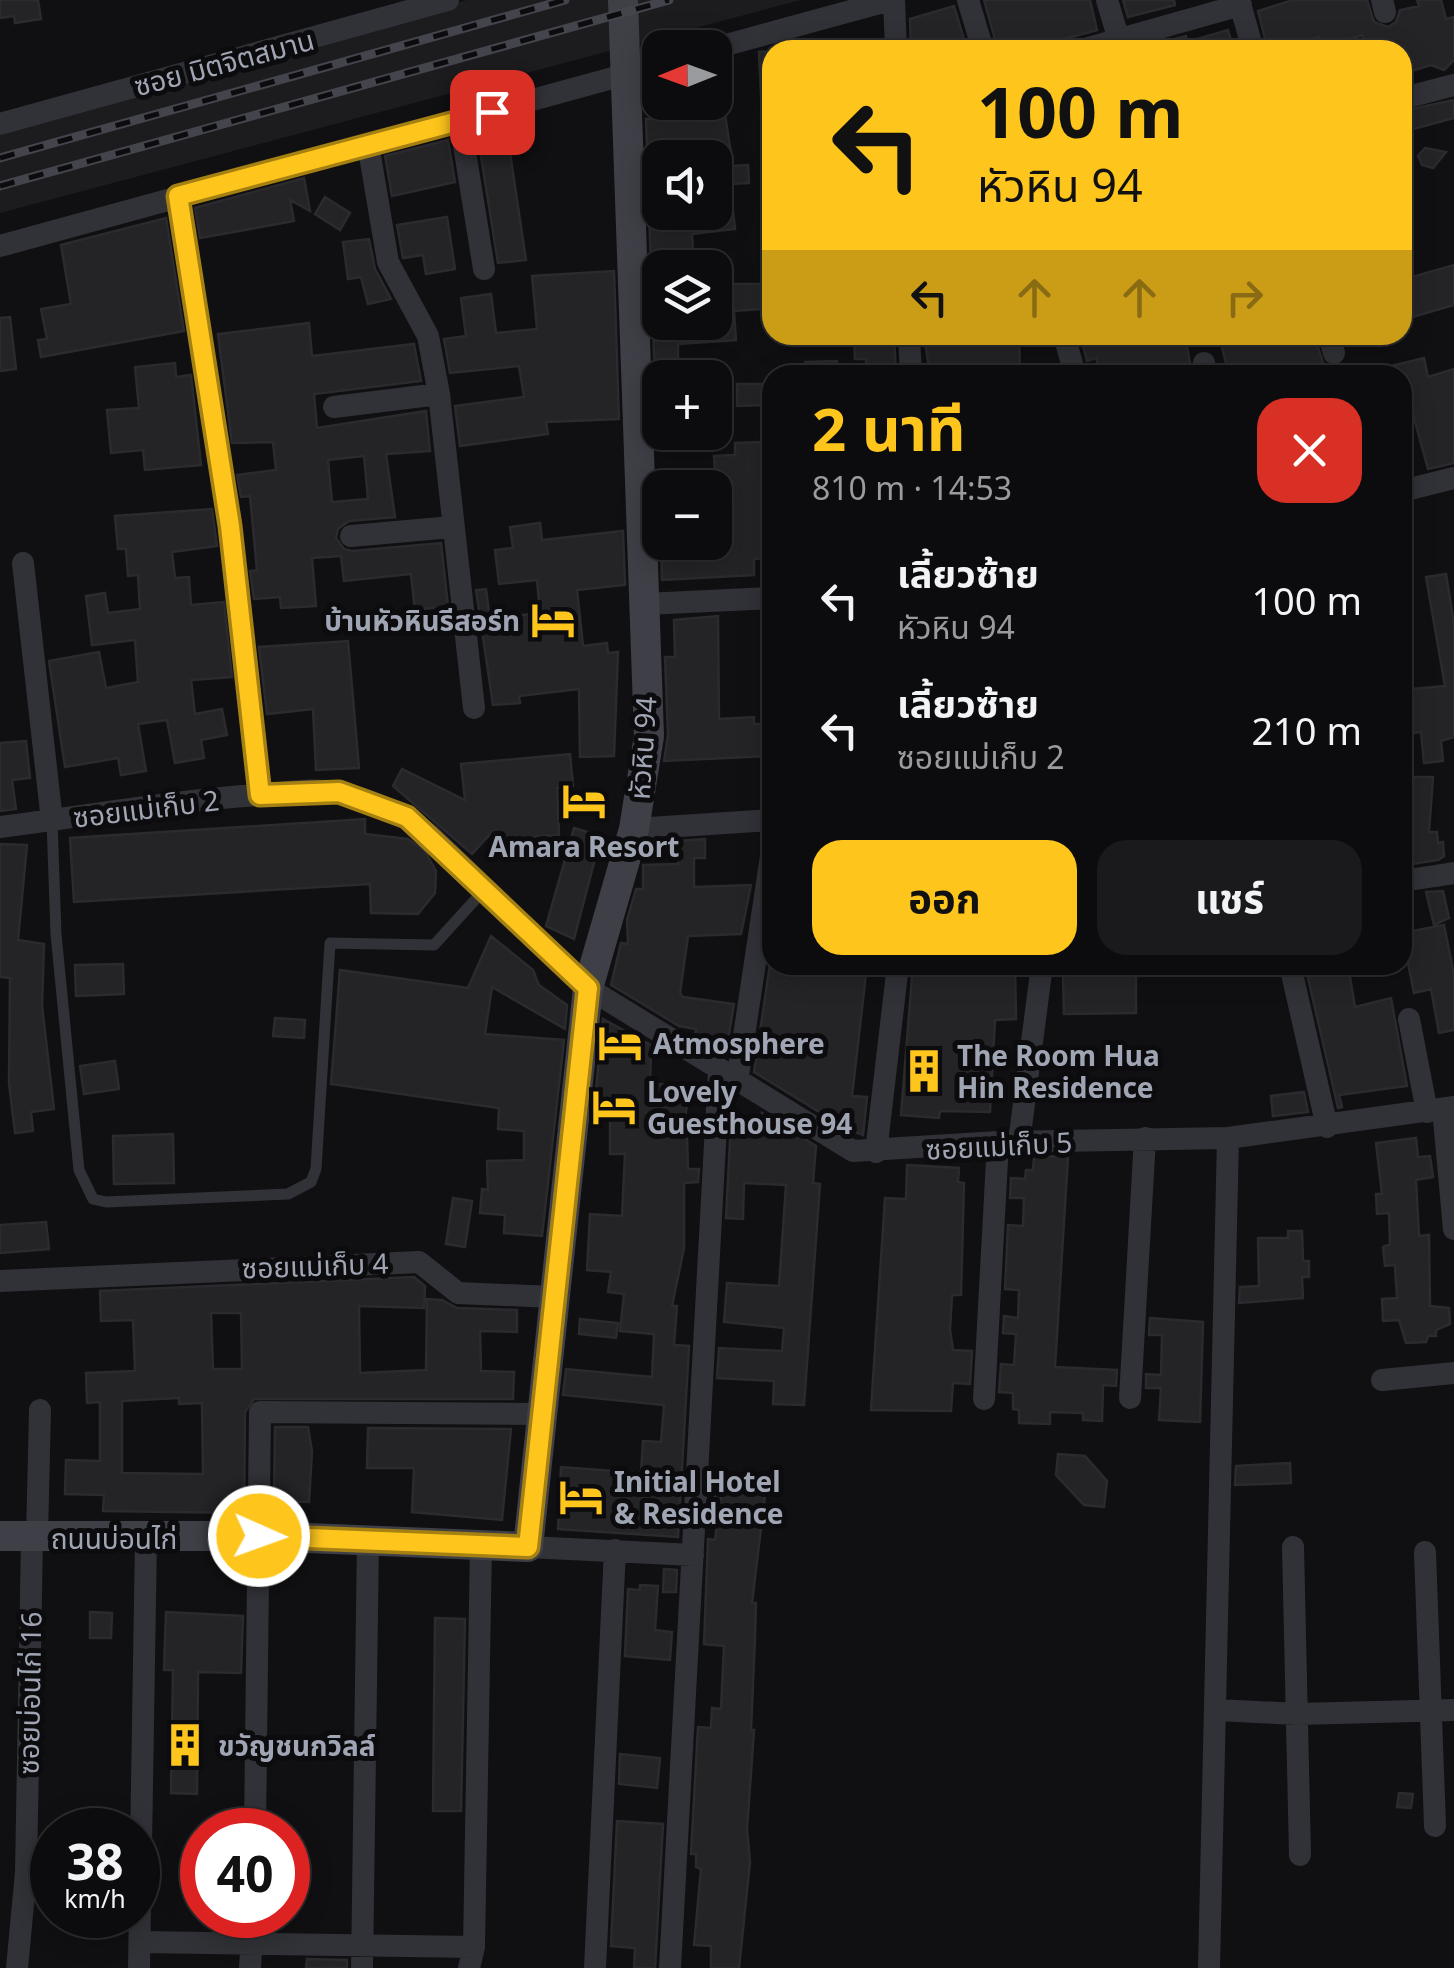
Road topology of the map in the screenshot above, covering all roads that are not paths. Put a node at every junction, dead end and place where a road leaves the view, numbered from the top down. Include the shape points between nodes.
1 (448, 0) edge
2 (623, 0) edge
3 (893, 0) edge
4 (968, 0) edge
5 (1108, 0) edge
6 (1240, 3) edge
7 (787, 38) edge
8 (895, 40) edge
9 (979, 40) edge
10 (1119, 40) edge
11 (1134, 40) edge
12 (1250, 40) edge
13 (762, 41) edge
14 (732, 46) edge
15 (642, 70) edge
16 (622, 76) junction
17 (1454, 85) edge
18 (1412, 96) edge
19 (460, 121) junction
20 (0, 124) edge
21 (368, 144) junction
22 (178, 196) junction
23 (0, 246) edge
24 (484, 269) dead end
25 (1067, 345) edge
26 (1072, 364) dead end
27 (439, 394) junction
28 (334, 407) dead end
29 (1454, 478) edge
30 (1412, 488) edge
31 (452, 526) junction
32 (352, 536) dead end
33 (23, 564) dead end
34 (762, 598) edge
35 (645, 604) junction
36 (474, 708) dead end
37 (260, 795) junction
38 (52, 820) junction
39 (762, 821) edge
40 (0, 827) edge
41 (634, 829) junction
42 (1454, 873) edge
43 (1412, 879) edge
44 (486, 888) junction
45 (762, 902) edge
46 (897, 975) edge
47 (1040, 975) edge
48 (1292, 975) edge
49 (588, 988) junction
50 (1409, 1018) dead end
51 (728, 1077) junction
52 (1442, 1109) edge
53 (1327, 1127) junction
54 (1145, 1138) junction
55 (1228, 1138) junction
56 (1009, 1142) junction
57 (876, 1152) junction
58 (1454, 1229) edge
59 (0, 1281) edge
60 (552, 1297) junction
61 (1454, 1373) edge
62 (1382, 1380) dead end
63 (984, 1398) dead end
64 (1130, 1398) dead end
65 (40, 1410) dead end
66 (542, 1414) junction
67 (0, 1536) edge
68 (259, 1536) junction
69 (34, 1538) junction
70 (146, 1539) junction
71 (368, 1540) junction
72 (481, 1545) junction
73 (528, 1547) junction
74 (1294, 1547) dead end
75 (615, 1550) junction
76 (1425, 1552) dead end
77 (693, 1555) junction
78 (1216, 1710) junction
79 (1443, 1710) edge
80 (1298, 1714) junction
81 (254, 1808) edge
82 (1436, 1826) dead end
83 (1300, 1855) dead end
84 (253, 1938) edge
85 (142, 1942) junction
86 (365, 1942) junction
87 (253, 1943) junction
88 (472, 1957) edge
89 (16, 1968) edge
90 (140, 1968) edge
91 (250, 1968) edge
92 (362, 1968) edge
93 (596, 1968) edge
94 (670, 1968) edge
95 (1209, 1968) edge

1 - 20 street, ซอย มิตจิตสมาน
2 - 16 street, หัวหิน 94
3 - 7 street
3 - 8 street
4 - 9 street
5 - 10 street
6 - 11 street
6 - 12 street
13 - 14 street
15 - 16 street
16 - 19 street
16 - 35 street, หัวหิน 94
17 - 18 street
19 - 21 street
19 - 24 street
21 - 22 street
21 - 27 street via 388,262 428,336
22 - 23 street
22 - 37 street via 230,526
25 - 26 street
27 - 28 street
27 - 31 street
29 - 30 street
31 - 32 street
31 - 36 street
33 - 38 street
34 - 35 street
35 - 41 street, หัวหิน 94 via 648,736
37 - 38 street, ซอยแม่เก็บ 2
37 - 44 street, ซอยแม่เก็บ 2 via 339,792 372,802 407,817
38 - 40 street, ซอยแม่เก็บ 2
38 - 44 lane via 79,1170 94,1199 106,1202 288,1194 311,1182 330,942 434,945
39 - 41 street
41 - 49 street, หัวหิน 94
42 - 43 street
44 - 49 street, ซอยแม่เก็บ 2
45 - 51 street
46 - 57 street
47 - 56 street
48 - 53 street
49 - 51 street, ซอยแม่เก็บ 5
49 - 60 street, หัวหิน 94
50 - 52 street
51 - 57 street, ซอยแม่เก็บ 5 via 844,1148
51 - 77 street
52 - 53 street, ซอยแม่เก็บ 5
52 - 58 street
53 - 55 street, ซอยแม่เก็บ 5
54 - 55 street, ซอยแม่เก็บ 5
54 - 56 street, ซอยแม่เก็บ 5
54 - 64 street
55 - 78 street
56 - 57 street, ซอยแม่เก็บ 5
56 - 63 street
59 - 60 street, ซอยแม่เก็บ 4 via 418,1262 458,1293
60 - 66 street, หัวหิน 94
61 - 62 street
65 - 69 street, ซอยบ่อนไก่ 16
66 - 68 street via 260,1412
66 - 73 street, หัวหิน 94
67 - 69 street, ถนนบ่อนไก่
68 - 70 street, ถนนบ่อนไก่
68 - 71 street, ถนนบ่อนไก่
68 - 81 street
69 - 70 street, ถนนบ่อนไก่
69 - 89 street, ซอยบ่อนไก่ 16 via 26,1872
70 - 85 street
71 - 72 street, ถนนบ่อนไก่
71 - 86 street
72 - 73 street, ถนนบ่อนไก่
72 - 88 street
73 - 75 street
74 - 80 street
75 - 77 street
75 - 93 street
76 - 79 street
77 - 94 street
78 - 80 street
78 - 95 street
79 - 80 street
79 - 82 street
80 - 83 street
84 - 87 street
85 - 87 street
85 - 90 street
86 - 87 street
86 - 88 street
86 - 92 street
87 - 91 street

